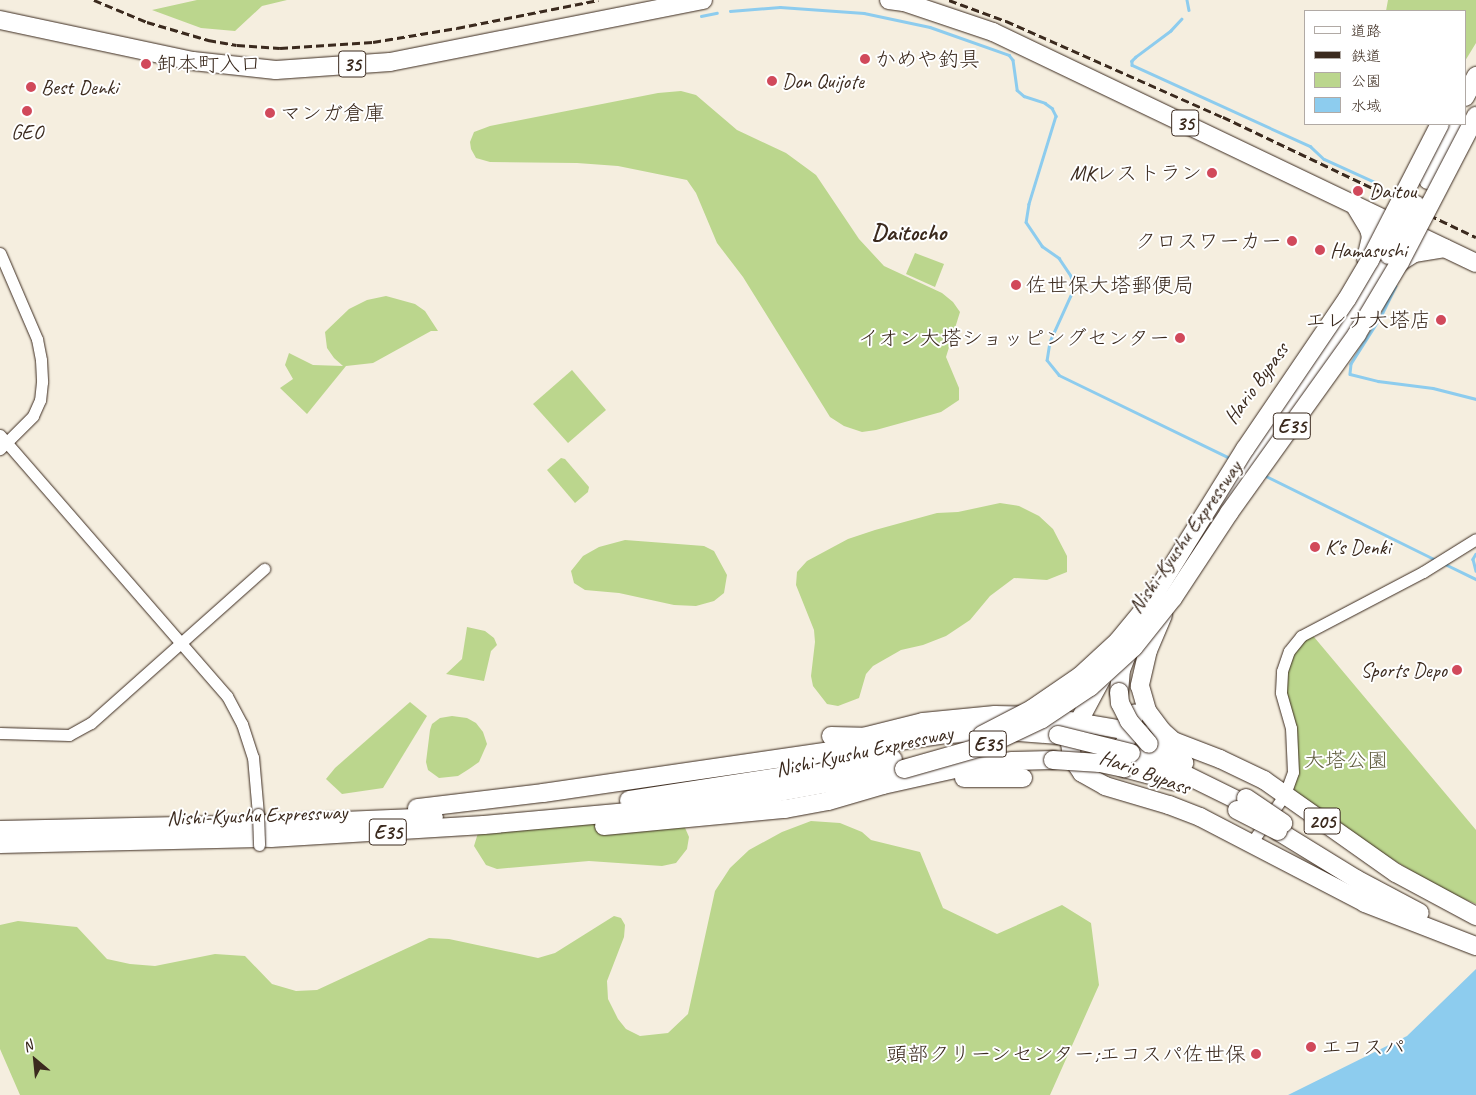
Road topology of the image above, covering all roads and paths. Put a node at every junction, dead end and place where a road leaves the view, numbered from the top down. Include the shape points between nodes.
1 (703, 0) edge
2 (889, 0) edge
3 (0, 20) edge
4 (1476, 63) edge
5 (1476, 76) edge
6 (1466, 79) edge
7 (1476, 91) edge
8 (1466, 95) edge
9 (1466, 109) edge
10 (1476, 116) edge
11 (1439, 125) edge
12 (1451, 125) edge
13 (1457, 125) edge
14 (1426, 179) junction
15 (1354, 204) junction
16 (1398, 225) junction
17 (1446, 248) junction
18 (0, 253) edge
19 (1366, 258) junction
20 (1388, 259) junction
21 (1476, 262) edge
22 (2, 442) edge
23 (1244, 461) junction
24 (1476, 539) edge
25 (264, 569) dead end
26 (1170, 599) junction
27 (181, 642) junction
28 (1096, 689) junction
29 (1063, 698) junction
30 (1041, 716) junction
31 (1079, 721) junction
32 (923, 730) junction
33 (1130, 730) junction
34 (0, 733) edge
35 (832, 736) dead end
36 (864, 737) junction
37 (1173, 741) junction
38 (796, 757) junction
39 (1127, 760) junction
40 (902, 763) junction
41 (1023, 778) dead end
42 (1090, 778) junction
43 (1285, 794) junction
44 (828, 801) junction
45 (1242, 803) junction
46 (264, 819) junction
47 (0, 830) edge
48 (339, 835) junction
49 (0, 844) edge
50 (1250, 845) junction
51 (259, 848) dead end
52 (1464, 923) edge
53 (1476, 936) edge
54 (1476, 946) edge

1 - 3 highway, 35 via 390,62 276,70 193,60
2 - 15 highway, 35 via 993,32
4 - 6 highway
5 - 8 highway
7 - 9 highway
10 - 29 highway, Nishi-Kyushu Expressway / E35, bridge via 1380,297 1333,370 1229,513 1177,592 1146,632 1106,673
11 - 29 highway, Nishi-Kyushu Expressway / E35, bridge via 1347,299 1244,449 1161,587 1118,641 1080,676
12 - 14 highway
13 - 14 highway, 205
14 - 20 highway, 205, bridge
15 - 16 highway, 35
15 - 19 highway via 1371,237
16 - 17 highway, 35
16 - 19 highway, Hario Bypass / 205 via 1379,238
16 - 20 highway, 205 via 1402,246
17 - 20 highway via 1414,253 1398,262
17 - 21 highway, 35
18 - 22 street via 30,318 42,360 40,400 33,416
19 - 23 highway, Hario Bypass / 205 via 1306,352
20 - 23 highway
20 - 23 highway, 205 via 1333,344
22 - 27 street
23 - 26 highway, Hario Bypass / 205 via 1220,518
23 - 28 highway, Hario Bypass / 205 via 1170,555
23 - 45 highway, 205, bridge via 1139,626 1124,660 1119,692 1120,703 1129,722 1149,744 1213,777
24 - 43 street via 1446,559 1301,636 1289,651 1282,670 1281,692 1291,728 1293,772
25 - 27 street
26 - 33 highway via 1140,660
26 - 37 highway, Hario Bypass / 205 via 1148,650 1140,686 1147,711
27 - 34 street via 83,728 69,735
27 - 46 street via 227,696 242,724 253,757
28 - 30 highway via 1072,708
28 - 31 highway, Hario Bypass / 205
29 - 40 highway, Nishi-Kyushu Expressway / E35, bridge via 1026,728 985,746
30 - 31 highway
30 - 32 highway via 995,715
31 - 33 highway
31 - 42 highway, Hario Bypass / 205 via 1070,743 1071,750 1076,767
32 - 36 highway
32 - 38 highway
32 - 39 highway, bridge via 1058,735
33 - 37 highway
33 - 42 highway via 1112,761
35 - 36 highway
36 - 38 highway
37 - 43 highway, Hario Bypass / 205 via 1243,769
38 - 46 highway via 534,794
39 - 44 highway, bridge via 1013,761 955,769
39 - 45 highway via 1179,783
40 - 46 highway, Nishi-Kyushu Expressway / E35 via 630,800 439,816
40 - 48 highway, Nishi-Kyushu Expressway / E35 via 775,793 628,812
41 - 44 highway via 962,778
42 - 50 highway, Hario Bypass / 205 via 1200,817
43 - 50 street
43 - 52 highway, Hario Bypass / 205
44 - 48 highway via 785,809 564,829
45 - 52 highway, bridge via 1400,904
46 - 47 highway, Nishi-Kyushu Expressway / E35
46 - 51 street, bridge
48 - 49 highway, Nishi-Kyushu Expressway / E35
50 - 52 highway, Hario Bypass / 205 via 1365,902
52 - 53 highway
52 - 54 highway, Hario Bypass / 205

